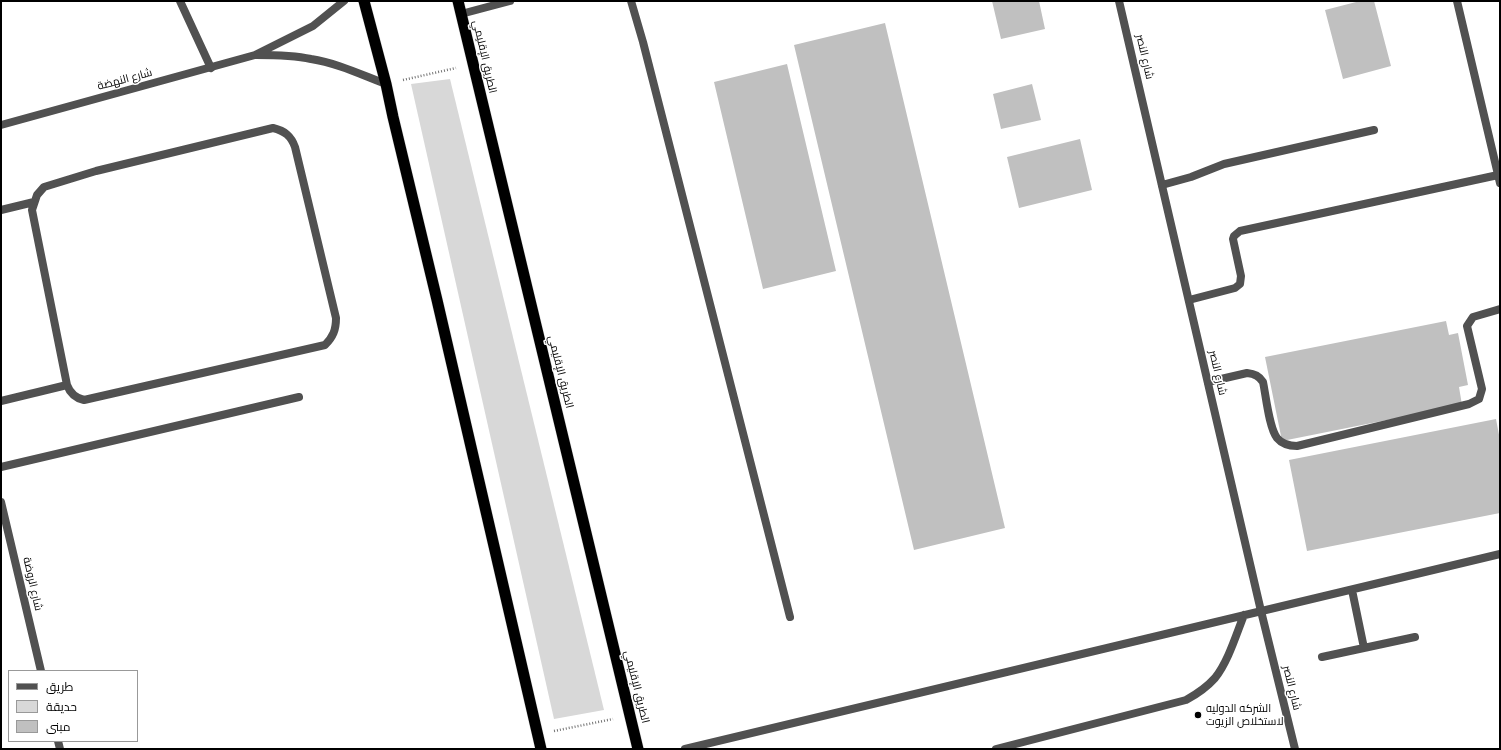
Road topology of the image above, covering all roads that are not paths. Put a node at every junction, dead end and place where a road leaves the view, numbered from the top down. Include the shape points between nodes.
1 (180, 1) edge
2 (344, 1) edge
3 (364, 1) edge
4 (458, 1) edge
5 (510, 1) edge
6 (631, 1) edge
7 (1119, 1) edge
8 (1457, 1) edge
9 (461, 14) junction
10 (255, 55) junction
11 (211, 68) junction
12 (386, 84) junction
13 (1, 125) edge
14 (1374, 130) dead end
15 (1499, 179) edge
16 (1162, 185) junction
17 (34, 202) junction
18 (1, 210) edge
19 (1189, 300) junction
20 (1500, 309) edge
21 (1208, 382) junction
22 (67, 385) junction
23 (299, 397) dead end
24 (1, 401) edge
25 (1, 467) edge
26 (1, 502) edge
27 (1500, 554) edge
28 (1352, 590) junction
29 (1260, 611) junction
30 (1244, 616) junction
31 (790, 617) dead end
32 (1415, 637) dead end
33 (1364, 648) junction
34 (1322, 658) dead end
35 (41, 670) edge
36 (697, 748) edge
37 (541, 749) edge
38 (638, 749) edge
39 (685, 749) edge
40 (996, 749) edge
41 (1295, 749) edge

1 - 11 street
2 - 10 street, شارع النهضة via 312,26
3 - 12 highway
4 - 9 highway, الطريق الإقليمي
5 - 9 street
6 - 31 street
7 - 16 street, شارع النصر
8 - 15 street
9 - 38 highway, الطريق الإقليمي
10 - 11 street, شارع النهضة
10 - 12 street, شارع النهضة via 310,58
11 - 13 street, شارع النهضة
12 - 37 highway
14 - 16 street via 1224,164
15 - 19 street via 1240,231 1233,239 1241,276 1240,284 1235,288
16 - 19 street, شارع النصر
17 - 18 street
17 - 22 street via 32,210
17 - 22 street via 44,187 96,171 268,129 279,130 289,136 294,147 336,318 334,334 325,345 84,400 73,395
19 - 21 street, شارع النصر
20 - 21 street via 1473,317 1467,326 1482,389 1479,399 1469,404 1297,446 1288,446 1280,441 1272,429 1263,382 1259,377 1247,373
21 - 29 street, شارع النصر
22 - 24 street
23 - 25 street
26 - 35 street, شارع الروضة
27 - 28 street
28 - 29 street
28 - 33 street
29 - 30 street
29 - 41 street, شارع النصر
30 - 36 street
30 - 40 street via 1216,677 1186,700
32 - 33 street
33 - 34 street
36 - 39 street

